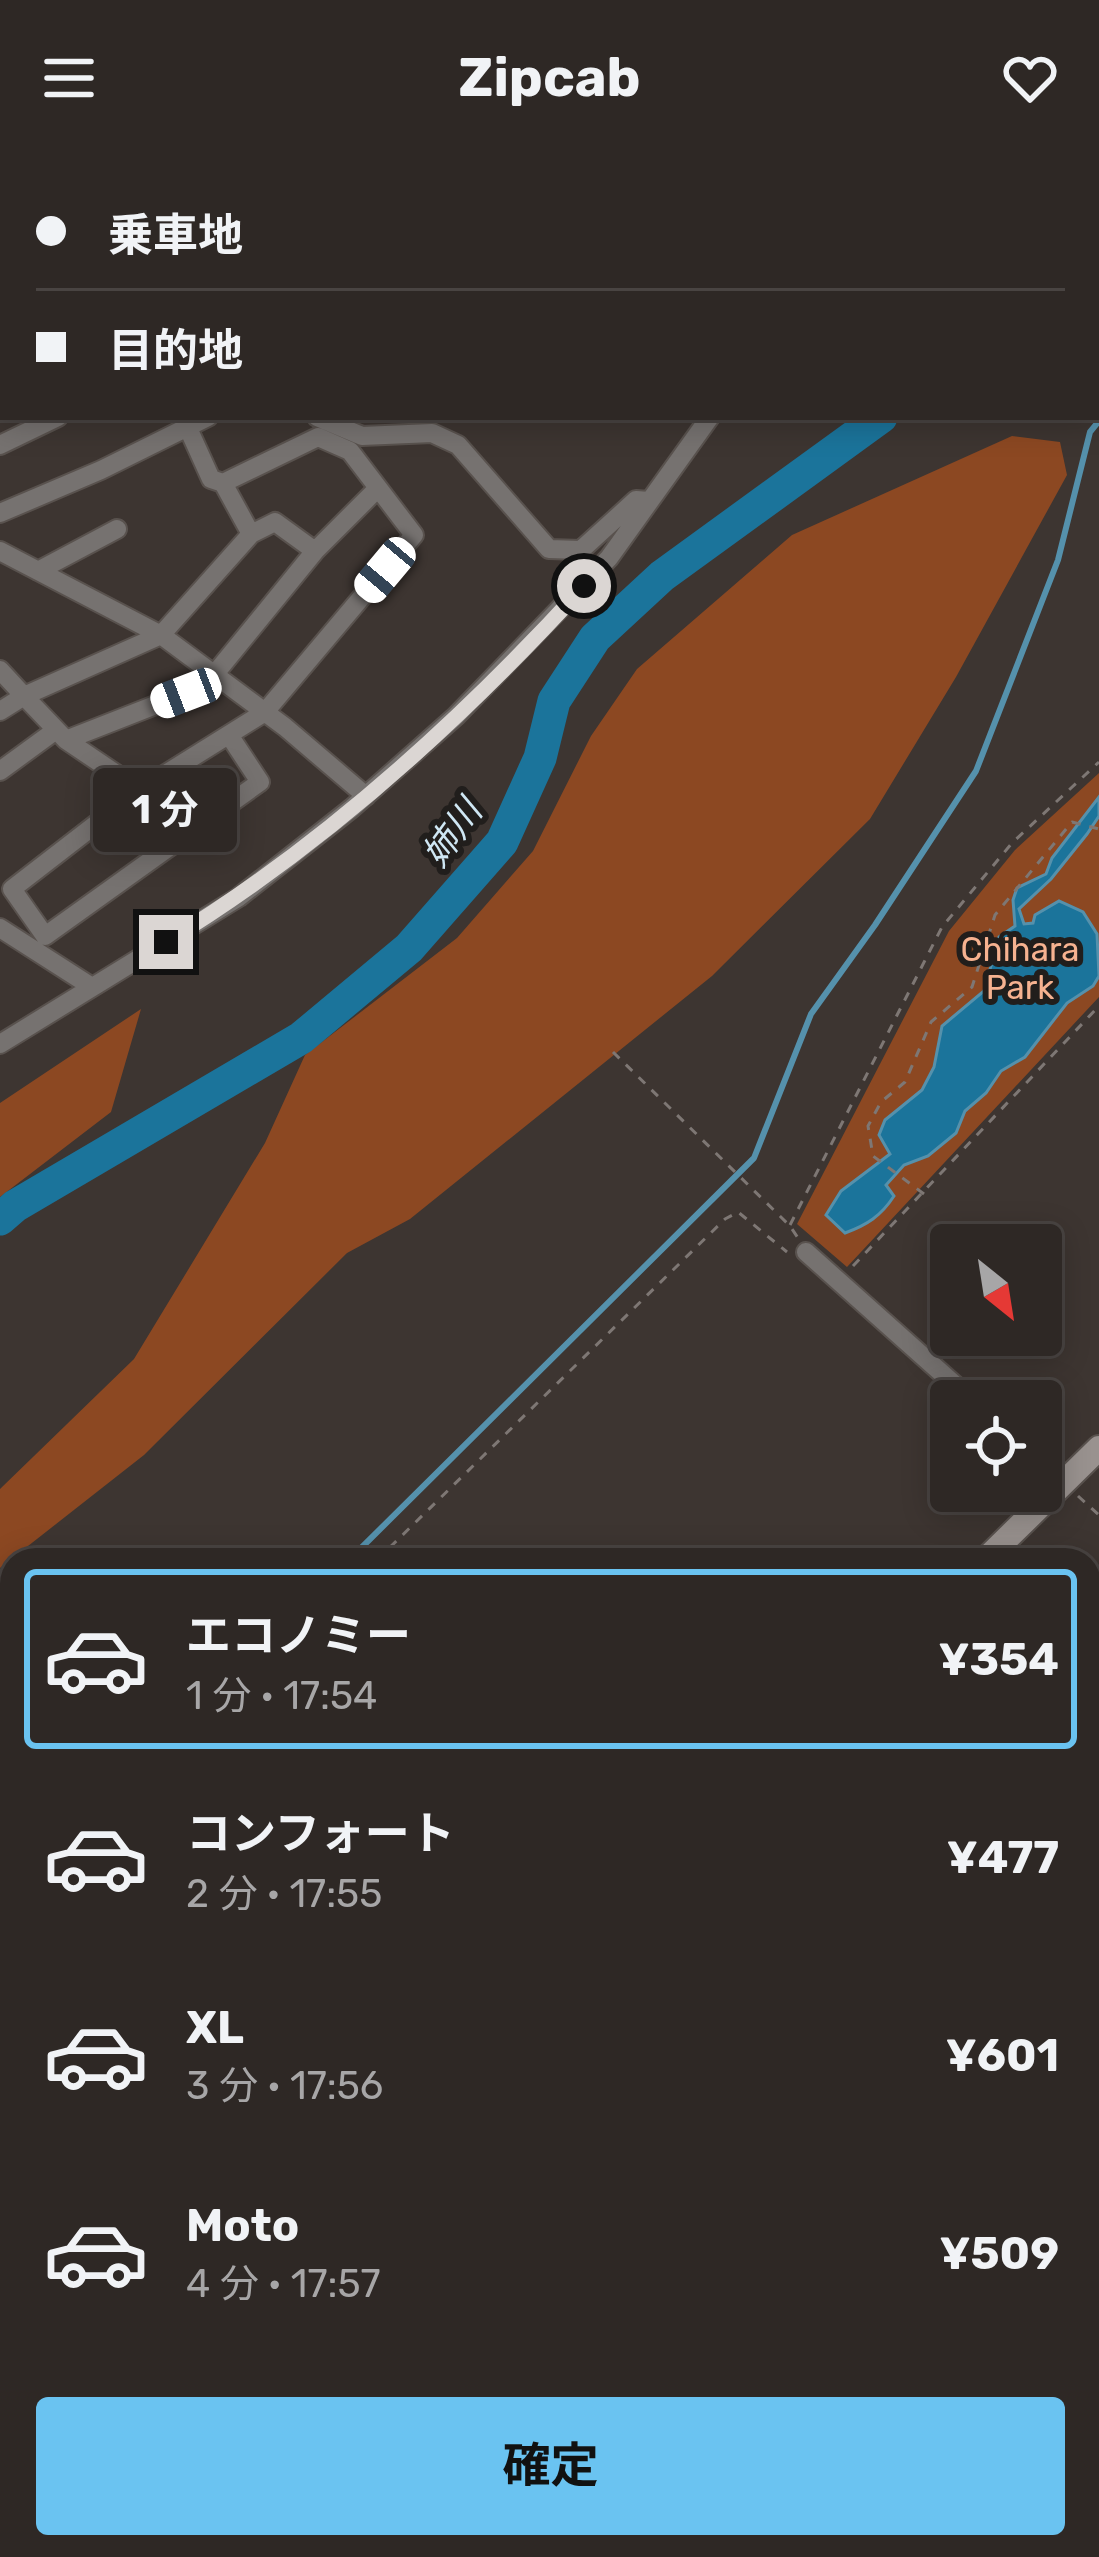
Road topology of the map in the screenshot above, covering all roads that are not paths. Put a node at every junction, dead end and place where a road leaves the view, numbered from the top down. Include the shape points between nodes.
1 (52, 420) edge
2 (324, 420) edge
3 (708, 420) edge
4 (186, 422) edge
5 (0, 445) edge
6 (223, 483) junction
7 (378, 488) junction
8 (649, 501) junction
9 (0, 513) edge
10 (117, 529) dead end
11 (251, 534) junction
12 (0, 551) edge
13 (315, 551) junction
14 (38, 572) junction
15 (161, 635) junction
16 (0, 670) edge
17 (214, 675) junction
18 (24, 696) junction
19 (0, 711) edge
20 (265, 712) junction
21 (61, 735) junction
22 (229, 735) junction
23 (0, 771) edge
24 (140, 790) junction
25 (366, 796) junction
26 (0, 928) edge
27 (92, 987) junction
28 (0, 1043) edge
29 (806, 1252) road end
30 (950, 1380) edge
31 (1099, 1448) edge
32 (1064, 1483) joint
33 (997, 1548) edge

1 - 5 street
2 - 8 street via 362,436 431,433 458,445 549,549 581,550 636,500
3 - 8 street
4 - 6 street via 211,479
4 - 9 street
6 - 7 street via 318,437 350,451
6 - 11 street
7 - 13 street
7 - 20 street via 415,535
8 - 25 street via 559,613
10 - 14 street
11 - 13 street via 275,522
11 - 15 street
12 - 14 street
13 - 17 street
14 - 15 street
15 - 17 street
15 - 18 street
16 - 18 street
17 - 20 street
17 - 21 street via 186,693
18 - 19 street
18 - 21 street
20 - 22 street
20 - 25 street
21 - 23 street
21 - 24 street
22 - 24 street
22 - 24 street via 260,782 45,936 12,889
25 - 27 street via 239,897
26 - 27 street
27 - 28 street
29 - 30 street
31 - 32 main road
32 - 33 main road

